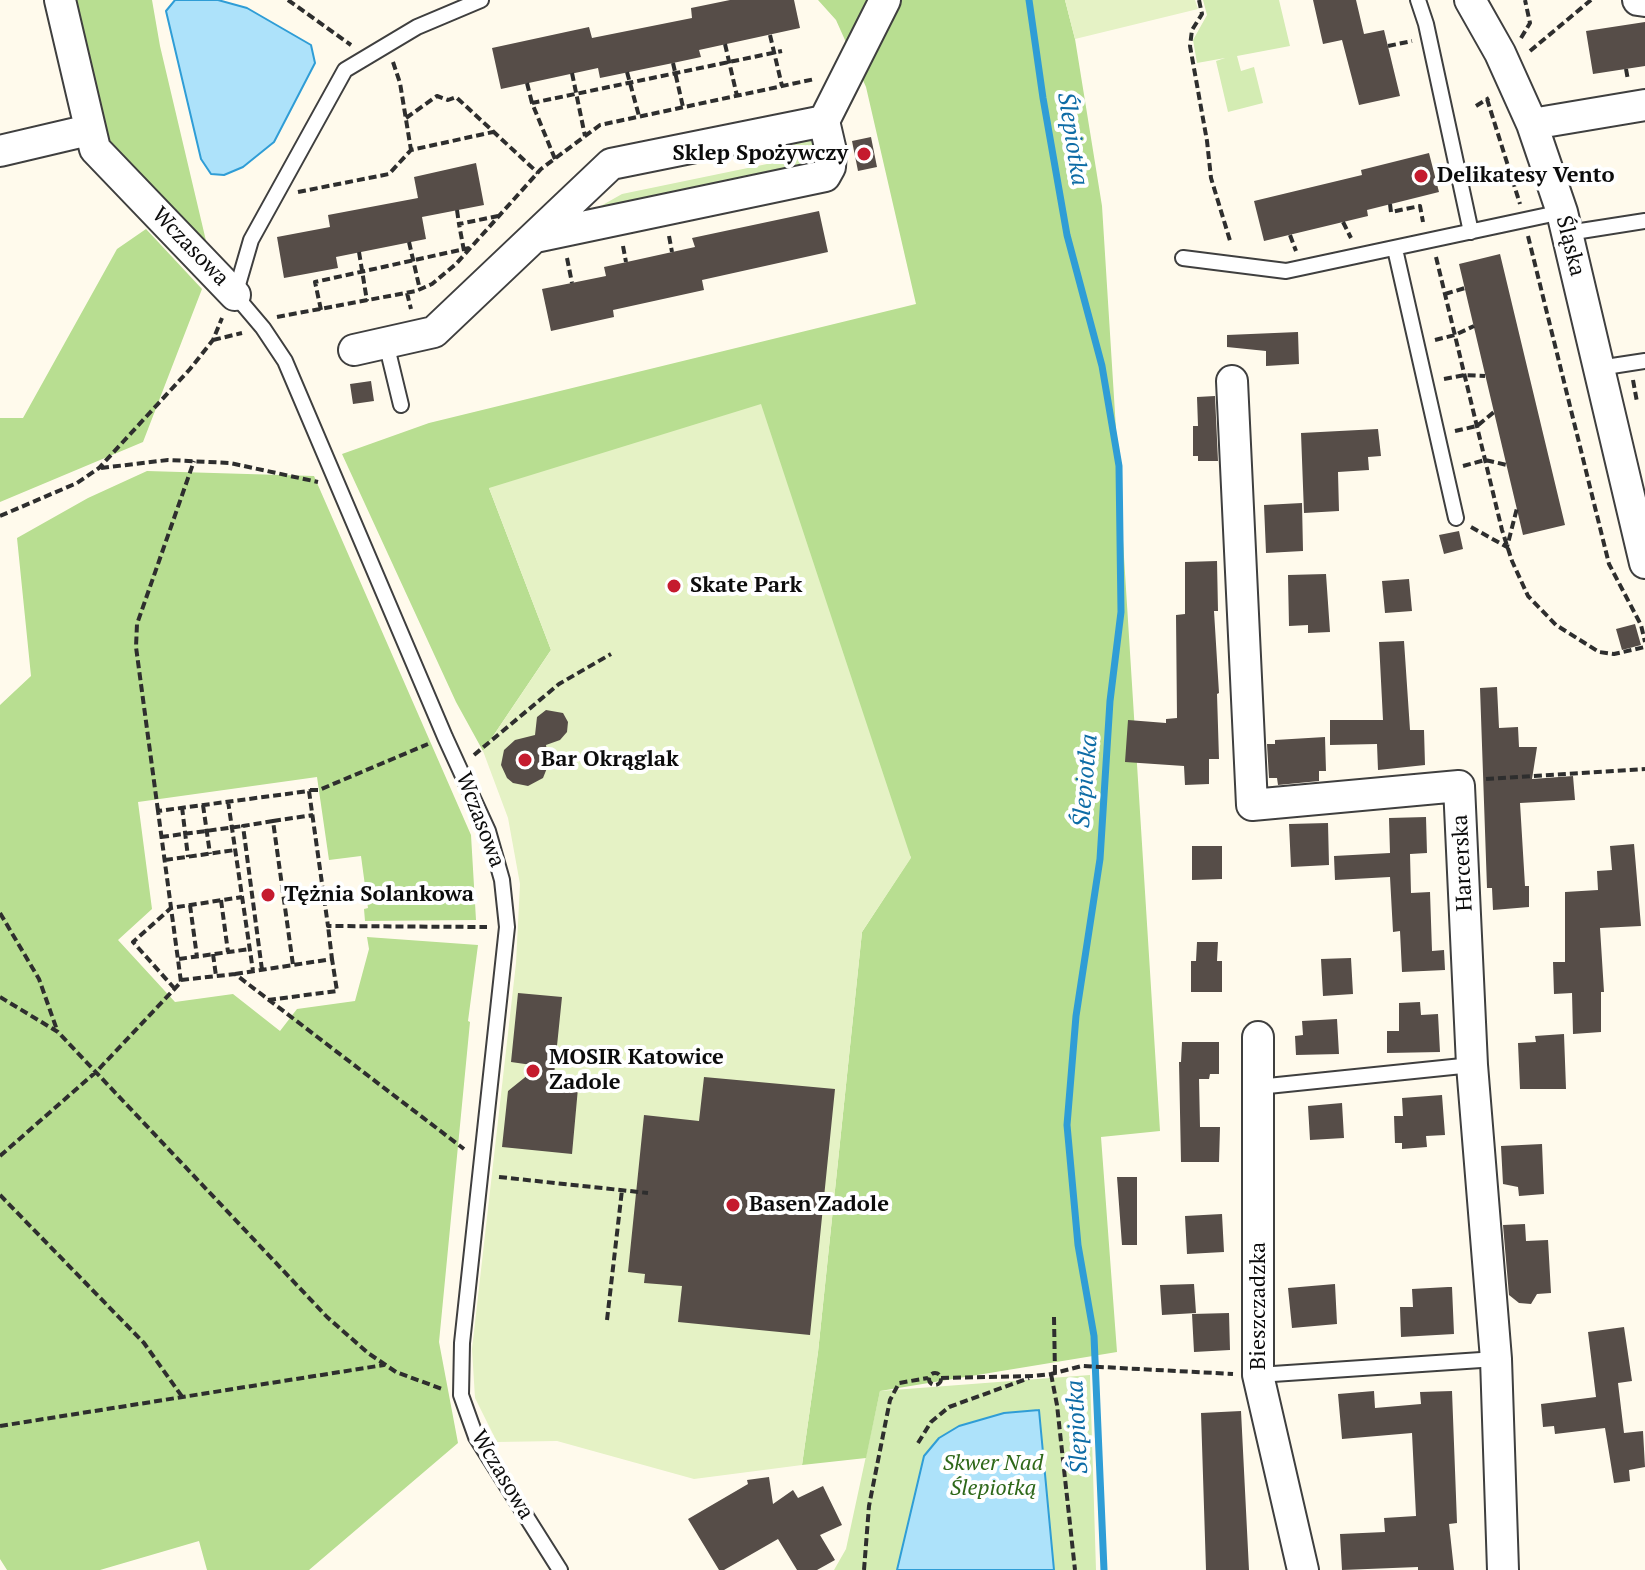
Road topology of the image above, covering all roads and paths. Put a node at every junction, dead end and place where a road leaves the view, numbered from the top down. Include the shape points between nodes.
1 (60, 0) edge
2 (288, 0) edge
3 (481, 0) edge
4 (885, 0) edge
5 (1199, 0) edge
6 (1418, 0) edge
7 (1470, 0) edge
8 (1525, 0) edge
9 (1591, 0) edge
10 (1638, 0) edge
11 (1645, 1) edge
12 (1412, 28) dead end
13 (770, 35) dead end
14 (725, 44) dead end
15 (388, 45) junction
16 (1388, 46) dead end
17 (1516, 46) dead end
18 (782, 51) dead end
19 (775, 52) junction
20 (366, 56) junction
21 (1522, 58) dead end
22 (730, 62) junction
23 (673, 63) dead end
24 (1626, 69) dead end
25 (627, 72) dead end
26 (572, 73) dead end
27 (675, 73) junction
28 (631, 82) junction
29 (527, 83) dead end
30 (782, 86) dead end
31 (576, 94) junction
32 (737, 96) dead end
33 (1637, 96) edge
34 (1487, 99) dead end
35 (532, 103) junction
36 (683, 107) dead end
37 (639, 116) dead end
38 (406, 118) junction
39 (824, 121) junction
40 (1532, 124) junction
41 (493, 132) junction
42 (585, 136) dead end
43 (92, 140) junction
44 (411, 150) junction
45 (0, 151) edge
46 (555, 159) dead end
47 (538, 173) dead end
48 (276, 196) junction
49 (1390, 204) dead end
50 (457, 210) dead end
51 (501, 215) dead end
52 (1525, 220) junction
53 (1645, 221) edge
54 (1343, 222) dead end
55 (1565, 223) junction
56 (459, 224) junction
57 (1471, 232) junction
58 (1290, 235) dead end
59 (533, 238) junction
60 (1351, 240) dead end
61 (1432, 241) junction
62 (409, 242) dead end
63 (471, 248) dead end
64 (1309, 249) dead end
65 (1395, 249) junction
66 (1237, 250) dead end
67 (359, 252) dead end
68 (465, 252) junction
69 (1296, 252) junction
70 (1286, 253) dead end
71 (1183, 258) dead end
72 (413, 261) junction
73 (314, 272) dead end
74 (361, 272) junction
75 (315, 282) junction
76 (1465, 288) dead end
77 (420, 290) dead end
78 (407, 293) dead end
79 (1445, 294) junction
80 (235, 295) junction
81 (367, 301) dead end
82 (411, 309) dead end
83 (321, 310) dead end
84 (1474, 326) dead end
85 (263, 328) junction
86 (1455, 335) junction
87 (213, 340) junction
88 (386, 343) junction
89 (354, 350) dead end
90 (1645, 361) edge
91 (1599, 368) junction
92 (1465, 375) junction
93 (1485, 376) dead end
94 (1232, 381) dead end
95 (401, 405) dead end
96 (1494, 412) dead end
97 (1477, 426) junction
98 (1485, 460) junction
99 (194, 461) junction
100 (1507, 465) dead end
101 (99, 468) junction
102 (339, 487) junction
103 (1638, 504) edge
104 (1517, 508) dead end
105 (0, 516) edge
106 (1456, 518) joint
107 (1507, 547) junction
108 (1645, 563) edge
109 (1645, 644) edge
110 (611, 654) dead end
111 (445, 737) junction
112 (460, 766) junction
113 (1645, 769) edge
114 (1459, 786) junction
115 (309, 791) junction
116 (228, 801) junction
117 (203, 805) junction
118 (182, 807) junction
119 (158, 811) junction
120 (313, 815) junction
121 (273, 821) junction
122 (243, 826) junction
123 (232, 827) junction
124 (161, 837) junction
125 (235, 850) junction
126 (210, 854) junction
127 (189, 857) junction
128 (165, 860) junction
129 (242, 897) junction
130 (221, 900) junction
131 (190, 905) junction
132 (171, 908) junction
133 (0, 913) edge
134 (328, 926) junction
135 (507, 927) junction
136 (250, 949) junction
137 (228, 952) junction
138 (213, 954) junction
139 (197, 957) junction
140 (179, 959) junction
141 (332, 959) junction
142 (293, 965) junction
143 (262, 970) junction
144 (253, 971) junction
145 (235, 974) junction
146 (216, 976) junction
147 (181, 980) junction
148 (175, 989) junction
149 (0, 997) edge
150 (267, 1000) junction
151 (58, 1032) junction
152 (1258, 1037) dead end
153 (1472, 1065) junction
154 (97, 1071) junction
155 (1258, 1087) junction
156 (0, 1156) edge
157 (481, 1169) junction
158 (622, 1190) junction
159 (648, 1193) dead end
160 (0, 1195) edge
161 (1054, 1317) dead end
162 (607, 1320) dead end
163 (1496, 1359) junction
164 (384, 1365) junction
165 (1053, 1374) junction
166 (1258, 1375) junction
167 (1033, 1376) junction
168 (928, 1378) junction
169 (941, 1378) junction
170 (461, 1395) junction
171 (183, 1398) junction
172 (0, 1426) edge
173 (918, 1443) dead end
174 (560, 1570) edge
175 (864, 1570) edge
176 (1075, 1570) edge
177 (1303, 1570) edge
178 (1503, 1570) edge

1 - 43 street
2 - 20 path
3 - 15 lane
4 - 39 street
5 - 66 path via 1202,14 1190,46 1211,178 1230,243
6 - 57 lane
7 - 40 street, Śląska
8 - 17 path via 1530,23
9 - 21 path
10 - 11 street
12 - 16 path via 1415,41
13 - 19 path
14 - 22 path
15 - 20 lane
15 - 38 path
18 - 19 path
19 - 22 path
19 - 30 path
20 - 48 lane via 345,70
22 - 27 path
22 - 32 path
23 - 27 path
24 - 33 path
25 - 28 path
26 - 31 path
27 - 28 path
27 - 36 path
28 - 31 path
28 - 37 path
29 - 35 path
31 - 35 path
31 - 42 path
33 - 40 street
34 - 52 path
35 - 46 path
38 - 41 path via 437,96 456,97
38 - 44 path
39 - 59 street via 611,164
39 - 59 street via 831,151 825,176
40 - 55 street, Śląska
41 - 44 path
41 - 47 path
43 - 45 street
43 - 80 street, Wczasowa
44 - 48 path via 389,174
48 - 80 lane via 251,240
49 - 61 path via 1391,212 1420,206
50 - 56 path
51 - 56 path
52 - 55 lane
52 - 57 lane
52 - 109 path via 1609,564 1641,625
53 - 55 lane
54 - 60 path
55 - 91 street, Śląska
56 - 68 path
57 - 61 lane
58 - 69 path
59 - 88 street via 434,332
61 - 65 lane
61 - 79 path
62 - 72 path
63 - 68 path
64 - 69 path
65 - 71 lane via 1286,271
65 - 106 lane
67 - 74 path
68 - 72 path
69 - 70 path
72 - 74 path
72 - 77 path
73 - 75 path
74 - 75 path
74 - 81 path
75 - 83 path
76 - 79 path
78 - 82 path
79 - 86 path
80 - 85 lane, Wczasowa
80 - 87 path
84 - 86 path
85 - 87 path
85 - 102 lane, Wczasowa via 285,361
86 - 92 path
87 - 101 path
88 - 89 street
88 - 95 lane
90 - 91 lane
91 - 103 street, Śląska
92 - 93 path
92 - 97 path
94 - 114 street, Harcerska via 1252,805
96 - 97 path
97 - 98 path
98 - 100 path
98 - 107 path
99 - 101 path
99 - 102 path via 230,463
99 - 119 path via 137,624
101 - 105 path
102 - 111 lane, Wczasowa
103 - 108 street, Śląska
104 - 107 path
106 - 107 path
107 - 109 path via 1528,596 1556,625 1599,652 1614,654
110 - 112 path via 559,684
111 - 112 lane, Wczasowa
111 - 115 path
112 - 135 lane, Wczasowa via 492,844
113 - 114 path via 1462,780
114 - 153 street, Harcerska
115 - 116 path
115 - 120 path
116 - 117 path
116 - 123 path
117 - 118 path
117 - 126 path
118 - 119 path
118 - 127 path
119 - 124 path
120 - 121 path
120 - 134 path
121 - 122 path
121 - 142 path
122 - 123 path
122 - 143 path
123 - 124 path
123 - 125 path
124 - 128 path
125 - 126 path
125 - 129 path
126 - 127 path
127 - 128 path
128 - 132 path
129 - 130 path
129 - 136 path
130 - 131 path
130 - 137 path
131 - 132 path
131 - 139 path
132 - 140 path
132 - 148 path via 133,942
133 - 151 path via 39,979
134 - 135 path
134 - 141 path
135 - 157 lane, Wczasowa
136 - 137 path
136 - 144 path
137 - 138 path
138 - 139 path
138 - 146 path
139 - 140 path
140 - 147 path
141 - 142 path
141 - 150 path via 337,991
142 - 143 path
143 - 144 path
144 - 145 path
145 - 146 path
145 - 150 path
146 - 147 path
147 - 148 path
148 - 154 path
149 - 151 path
150 - 157 path
151 - 154 path
152 - 155 street, Bieszczadzka
153 - 155 lane
153 - 163 street, Harcerska
154 - 156 path
154 - 164 path via 327,1317
155 - 166 street, Bieszczadzka
157 - 158 path
157 - 170 lane, Wczasowa
158 - 159 path
158 - 162 path
160 - 171 path via 144,1343
161 - 165 path
163 - 166 lane
163 - 178 street, Harcerska
164 - 170 path
164 - 171 path
165 - 166 path via 1082,1366 1115,1366
165 - 167 path
165 - 176 path
166 - 177 street, Bieszczadzka
167 - 169 path
167 - 173 path via 949,1407
168 - 169 path via 933,1373
168 - 169 path via 936,1385
168 - 175 path via 899,1383 890,1400 869,1506
170 - 174 lane, Wczasowa via 476,1437
171 - 172 path

